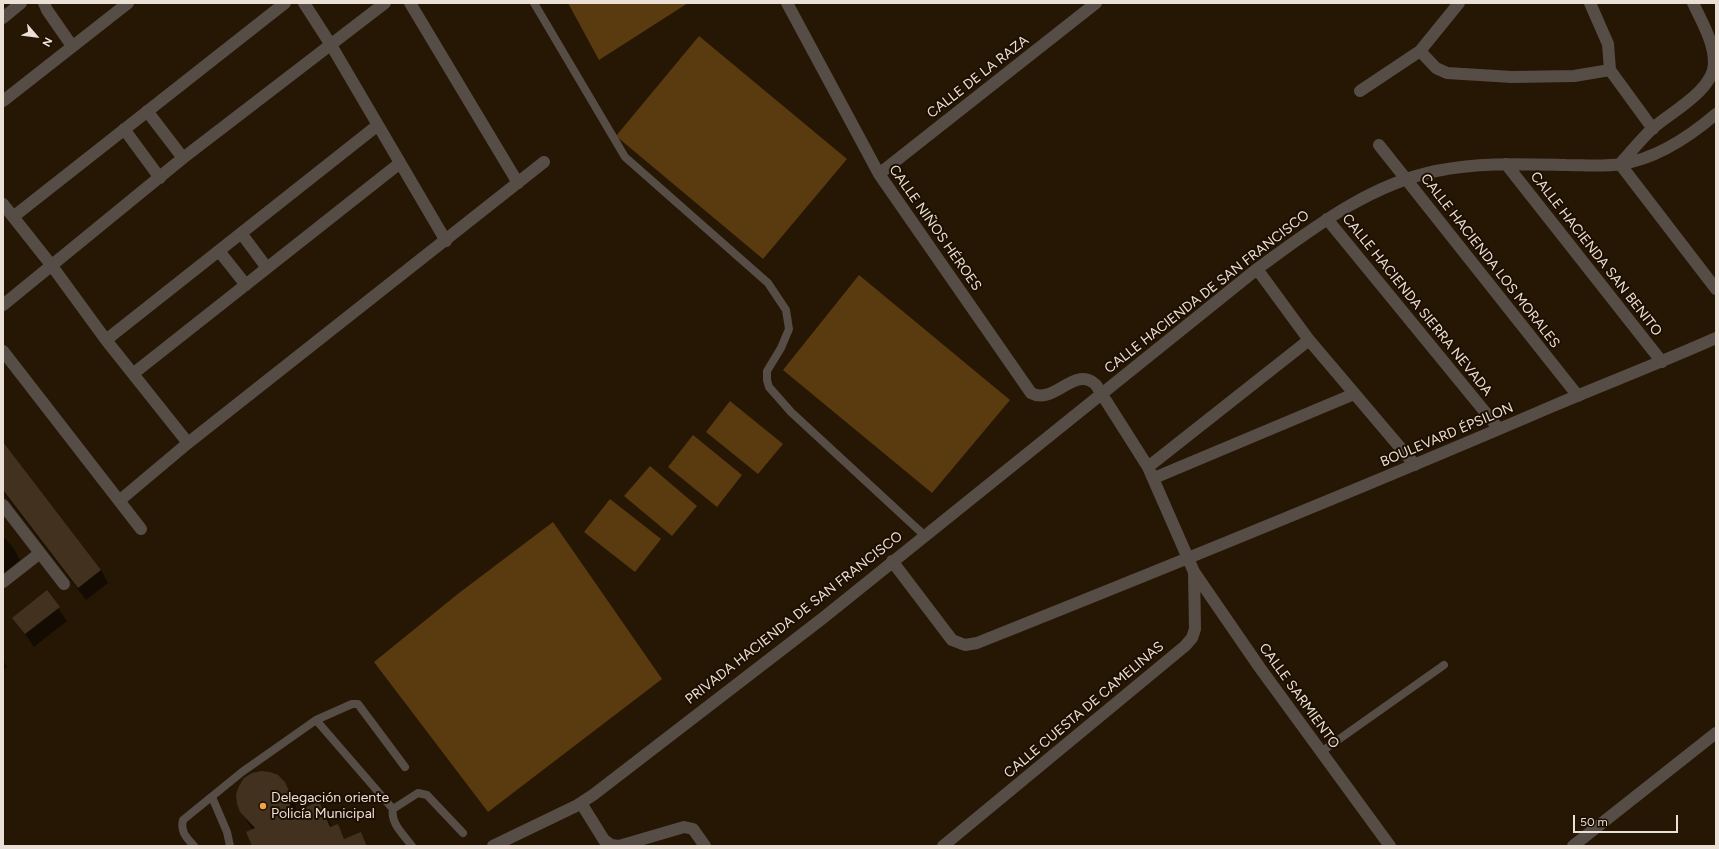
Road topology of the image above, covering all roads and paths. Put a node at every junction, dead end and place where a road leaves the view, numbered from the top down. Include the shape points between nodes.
1 (21, 3) edge
2 (34, 3) edge
3 (128, 3) edge
4 (285, 3) edge
5 (304, 3) edge
6 (385, 3) edge
7 (410, 3) edge
8 (534, 3) edge
9 (787, 3) edge
10 (1096, 3) edge
11 (1458, 3) edge
12 (1590, 3) edge
13 (1693, 3) edge
14 (45, 7) edge
15 (3, 18) edge
16 (331, 45) junction
17 (72, 46) junction
18 (1420, 51) junction
19 (1715, 66) edge
20 (1610, 70) junction
21 (1360, 91) dead end
22 (3, 101) edge
23 (147, 111) junction
24 (1716, 114) edge
25 (378, 125) junction
26 (124, 129) junction
27 (1652, 129) junction
28 (1379, 145) dead end
29 (183, 158) junction
30 (544, 162) dead end
31 (400, 163) junction
32 (1506, 164) junction
33 (1620, 164) junction
34 (879, 174) junction
35 (160, 178) junction
36 (1405, 178) junction
37 (518, 182) junction
38 (3, 204) edge
39 (13, 217) junction
40 (1327, 219) junction
41 (241, 233) junction
42 (446, 241) junction
43 (219, 251) junction
44 (52, 266) junction
45 (267, 268) junction
46 (1257, 269) junction
47 (246, 285) junction
48 (1716, 289) edge
49 (3, 305) edge
50 (1716, 338) edge
51 (106, 340) junction
52 (1309, 340) junction
53 (3, 351) edge
54 (1662, 362) junction
55 (134, 373) junction
56 (1101, 393) junction
57 (1354, 394) junction
58 (1578, 396) junction
59 (1499, 429) junction
60 (188, 443) junction
61 (1415, 465) junction
62 (1148, 467) junction
63 (1154, 478) junction
64 (119, 501) junction
65 (3, 505) edge
66 (141, 529) dead end
67 (924, 535) junction
68 (40, 553) junction
69 (1189, 559) junction
70 (892, 561) junction
71 (1194, 572) junction
72 (3, 582) edge
73 (64, 584) dead end
74 (1444, 665) dead end
75 (316, 720) junction
76 (1716, 733) edge
77 (1321, 752) junction
78 (405, 767) dead end
79 (212, 797) junction
80 (581, 802) junction
81 (394, 809) junction
82 (463, 832) dead end
83 (194, 846) edge
84 (230, 846) edge
85 (412, 846) edge
86 (493, 846) edge
87 (705, 846) edge
88 (943, 846) edge
89 (1390, 846) edge
90 (1573, 846) edge

1 - 15 street
2 - 14 street
3 - 17 street
4 - 23 street
5 - 16 street
6 - 16 street
7 - 37 street
8 - 67 lane via 625,156 768,283 786,310 789,329 767,372 769,387 791,412
9 - 34 street, CALLE NIÑOS HÉROES
10 - 34 street, CALLE DE LA RAZA
11 - 18 street
12 - 20 street via 1608,44
13 - 19 street via 1712,46
14 - 17 street
16 - 25 street
16 - 29 street
17 - 22 street
18 - 20 street via 1436,68 1447,73 1512,77 1574,76
18 - 21 street
19 - 27 street via 1702,90
20 - 27 street
23 - 26 street
23 - 29 street
24 - 33 street, CALLE HACIENDA DE SAN FRANCISCO via 1668,148
25 - 31 street
25 - 41 street
26 - 35 street
26 - 39 street
27 - 33 street
28 - 36 street, CALLE HACIENDA LOS MORALES
29 - 35 street
30 - 37 street
31 - 42 street
31 - 45 street
32 - 33 street, CALLE HACIENDA DE SAN FRANCISCO
32 - 36 street, CALLE HACIENDA DE SAN FRANCISCO via 1437,171
32 - 54 street, CALLE HACIENDA SAN BENITO
33 - 48 street
34 - 56 street, CALLE NIÑOS HÉROES via 1031,392 1036,395 1048,395 1084,378 1091,380
35 - 44 street
36 - 40 street, CALLE HACIENDA DE SAN FRANCISCO
36 - 58 street, CALLE HACIENDA LOS MORALES
37 - 42 street
38 - 39 street
39 - 44 street
40 - 46 street, CALLE HACIENDA DE SAN FRANCISCO
40 - 59 street, CALLE HACIENDA SIERRA NEVADA
41 - 43 street
41 - 45 street
42 - 60 street
43 - 47 street
43 - 51 street
44 - 49 street
44 - 51 street
45 - 47 street
46 - 52 street
46 - 56 street, CALLE HACIENDA DE SAN FRANCISCO
47 - 55 street
50 - 54 street, BOULEVARD ÉPSILON
51 - 55 street
52 - 57 street
52 - 62 street
53 - 64 street
54 - 58 street, BOULEVARD ÉPSILON
55 - 60 street
56 - 62 street, CALLE NIÑOS HÉROES
56 - 67 street, PRIVADA HACIENDA DE SAN FRANCISCO
57 - 61 street
57 - 63 street
58 - 59 street, BOULEVARD ÉPSILON
59 - 61 street, BOULEVARD ÉPSILON
60 - 64 street
61 - 69 street, BOULEVARD ÉPSILON
62 - 63 street, CALLE NIÑOS HÉROES
63 - 69 street, CALLE SARMIENTO
64 - 66 street
65 - 68 street
67 - 70 street, PRIVADA HACIENDA DE SAN FRANCISCO
68 - 72 street
68 - 73 street
69 - 70 street, BOULEVARD ÉPSILON via 977,643 965,645 952,640
69 - 71 street, CALLE SARMIENTO
70 - 80 street, PRIVADA HACIENDA DE SAN FRANCISCO via 823,618
71 - 77 street, CALLE SARMIENTO
71 - 88 street, CALLE CUESTA DE CAMELINAS via 1195,629 1186,646
74 - 77 lane
75 - 78 lane via 352,704 358,704
75 - 79 lane via 242,772
75 - 81 lane
76 - 90 street
77 - 89 street, CALLE SARMIENTO
79 - 83 lane via 183,820 182,832
79 - 84 lane via 227,832
80 - 86 street, PRIVADA HACIENDA DE SAN FRANCISCO
80 - 87 street via 604,840 611,845 620,846 684,827 693,830
81 - 82 lane via 422,793
81 - 85 lane via 393,820

